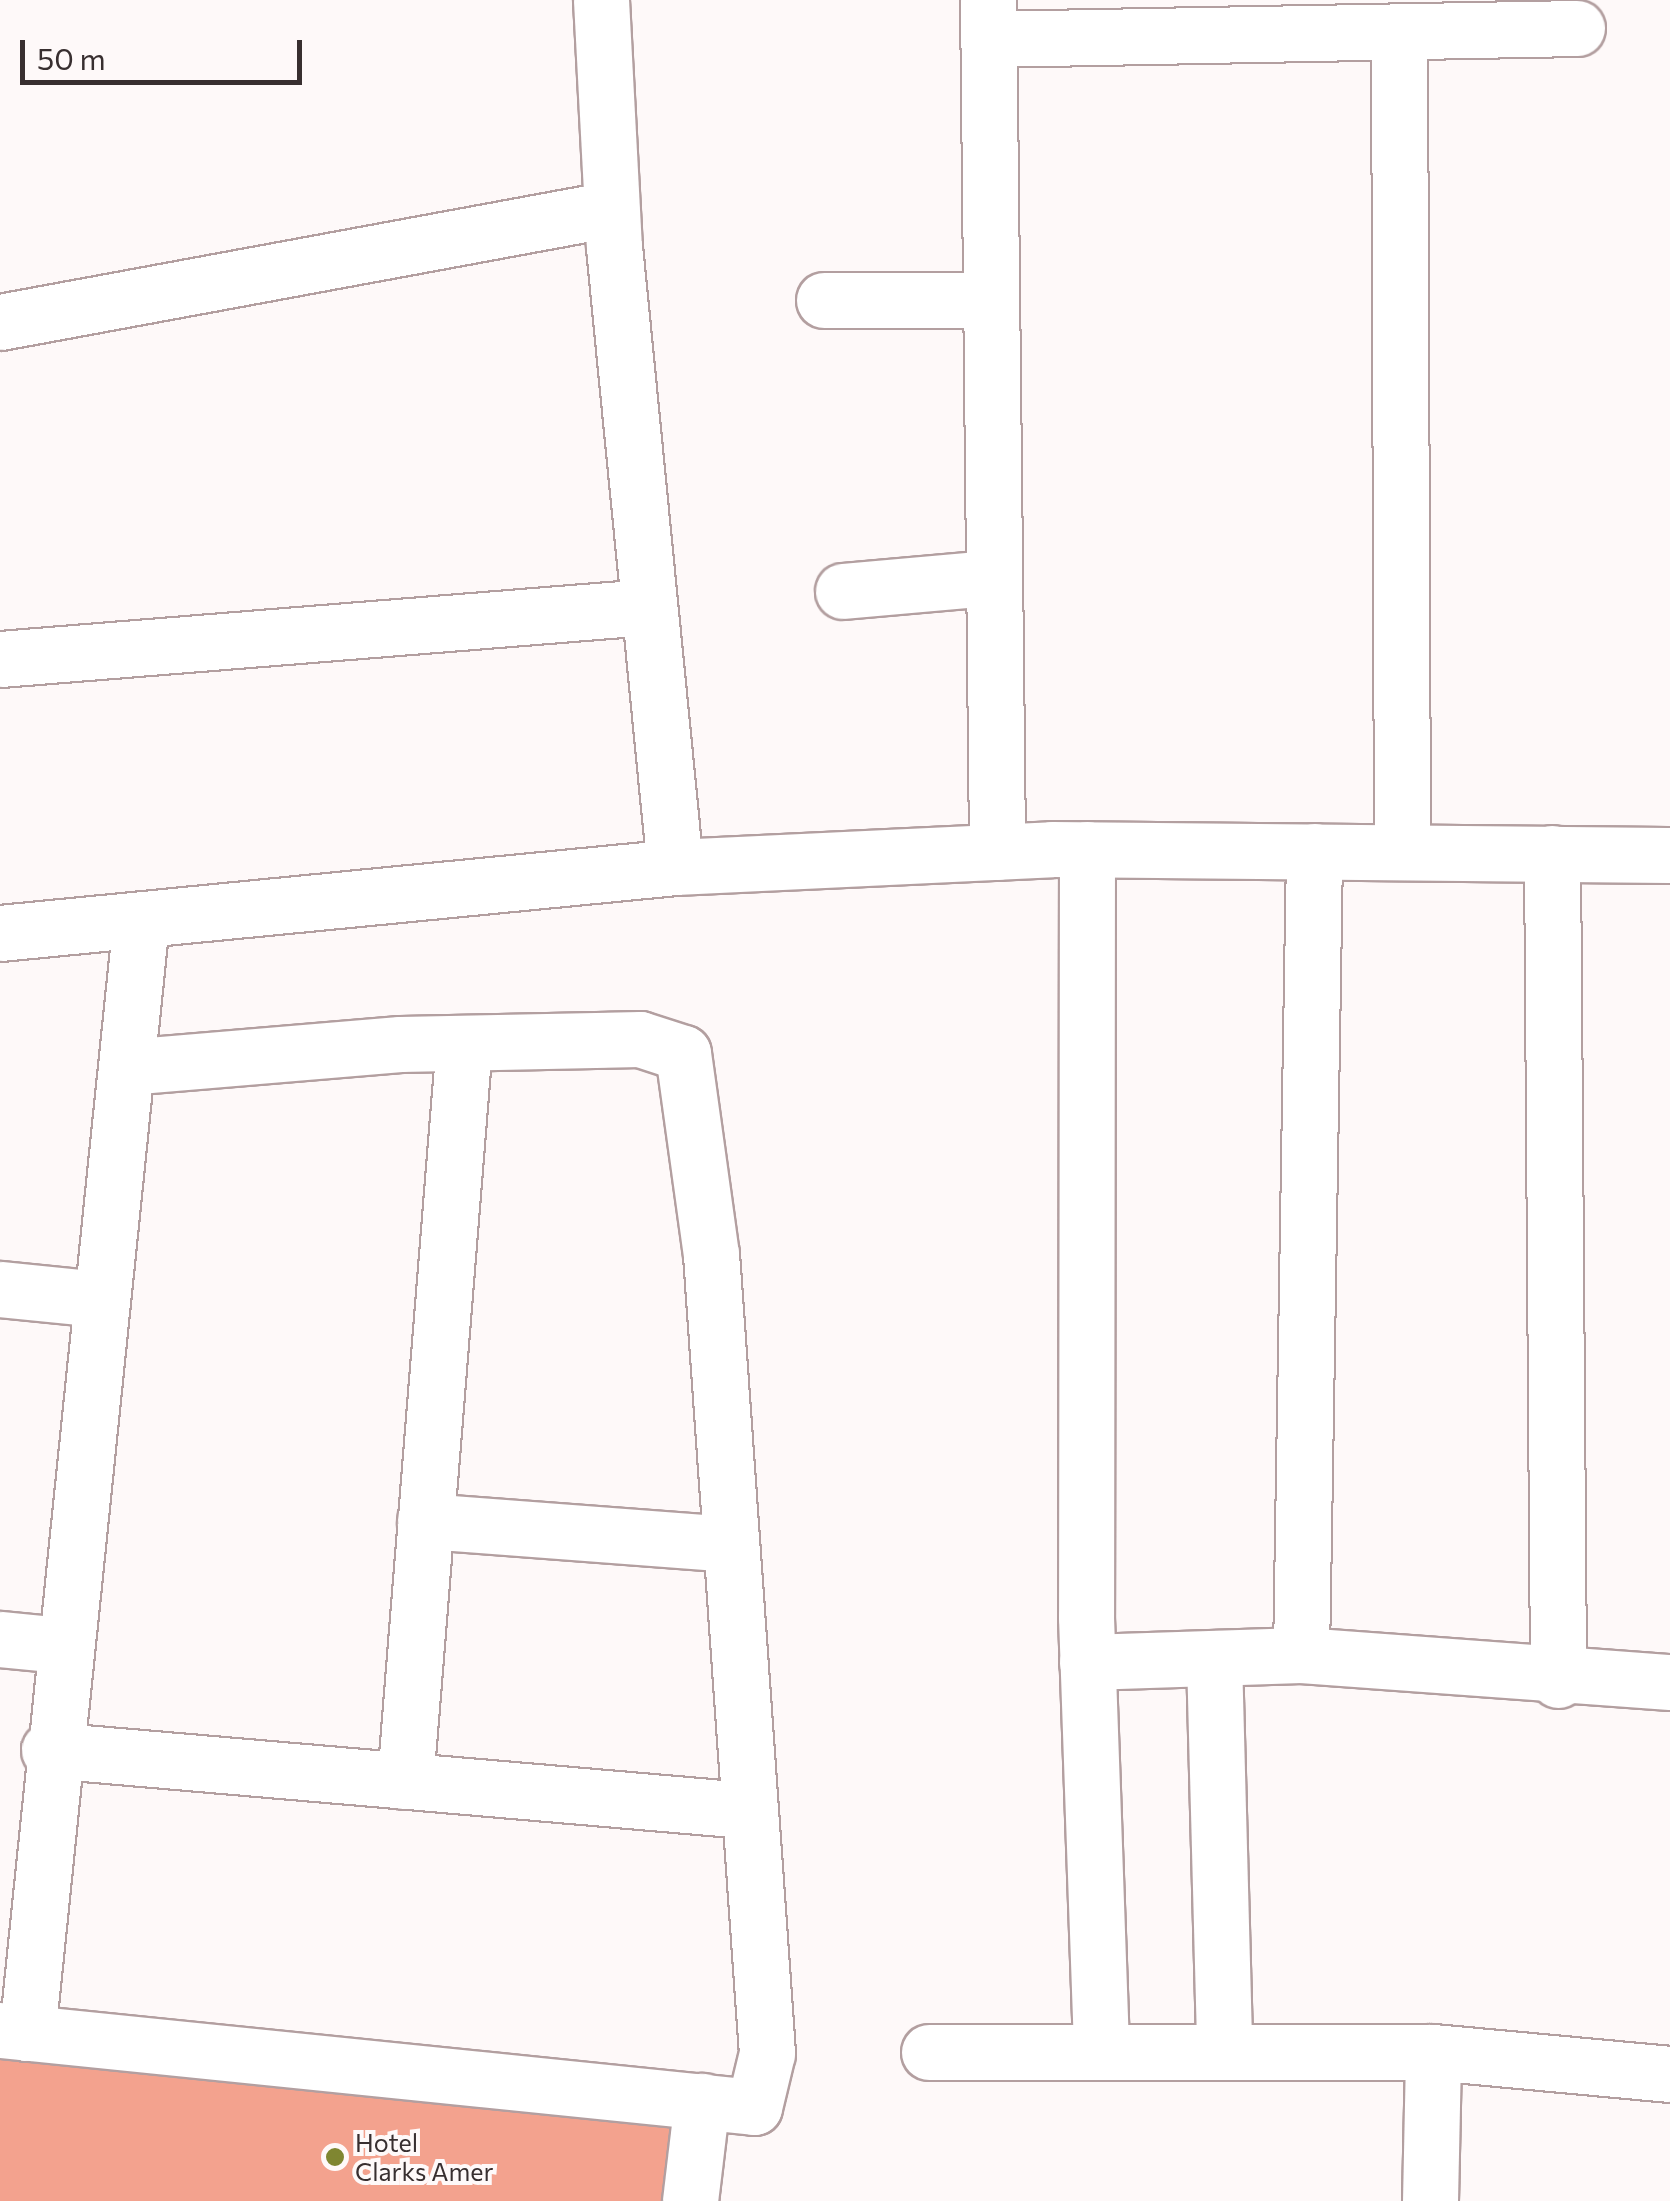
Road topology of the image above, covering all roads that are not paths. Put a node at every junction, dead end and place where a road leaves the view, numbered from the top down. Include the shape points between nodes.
1 (601, 0) edge
2 (1214, 17) edge
3 (988, 20) edge
4 (1576, 28) dead end
5 (1400, 32) junction
6 (611, 210) junction
7 (824, 300) dead end
8 (987, 300) junction
9 (0, 322) edge
10 (988, 578) junction
11 (843, 591) dead end
12 (646, 607) junction
13 (0, 658) edge
14 (1087, 849) junction
15 (1314, 851) junction
16 (997, 852) junction
17 (1402, 852) junction
18 (1552, 853) junction
19 (1670, 856) edge
20 (675, 867) junction
21 (141, 921) junction
22 (0, 932) edge
23 (464, 1043) junction
24 (126, 1067) junction
25 (0, 1288) edge
26 (101, 1299) junction
27 (425, 1520) junction
28 (728, 1544) junction
29 (0, 1639) edge
30 (61, 1645) junction
31 (1301, 1655) junction
32 (1214, 1658) junction
33 (1087, 1662) junction
34 (1558, 1680) junction
35 (1670, 1682) edge
36 (50, 1750) junction
37 (405, 1781) junction
38 (745, 1810) junction
39 (14, 2031) edge
40 (930, 2052) dead end
41 (1102, 2052) junction
42 (1224, 2052) junction
43 (1433, 2052) junction
44 (1670, 2074) edge
45 (702, 2101) junction
46 (690, 2201) edge
47 (1430, 2201) edge

1 - 6 street
2 - 3 street
2 - 5 street
3 - 8 street
4 - 5 street
5 - 17 street
6 - 9 street
6 - 12 street
7 - 8 street
8 - 10 street
10 - 11 street
10 - 16 street
12 - 13 street
12 - 20 street
14 - 15 street
14 - 16 street
14 - 33 street
15 - 17 street
15 - 31 street
16 - 20 street
17 - 18 street
18 - 19 street
18 - 34 street
20 - 21 street
21 - 22 street
21 - 24 street
23 - 24 street
23 - 27 street
23 - 28 street via 640,1039 683,1053 707,1216
24 - 26 street
25 - 26 street
26 - 30 street
27 - 28 street
27 - 37 street
28 - 38 street
29 - 30 street
30 - 36 street
31 - 32 street
31 - 34 street
32 - 33 street
32 - 42 street
33 - 41 street
34 - 35 street
36 - 37 street
36 - 39 street
37 - 38 street
38 - 45 street via 768,2053 754,2106
39 - 45 street
40 - 41 street
41 - 42 street
42 - 43 street
43 - 44 street
43 - 47 street
45 - 46 street

